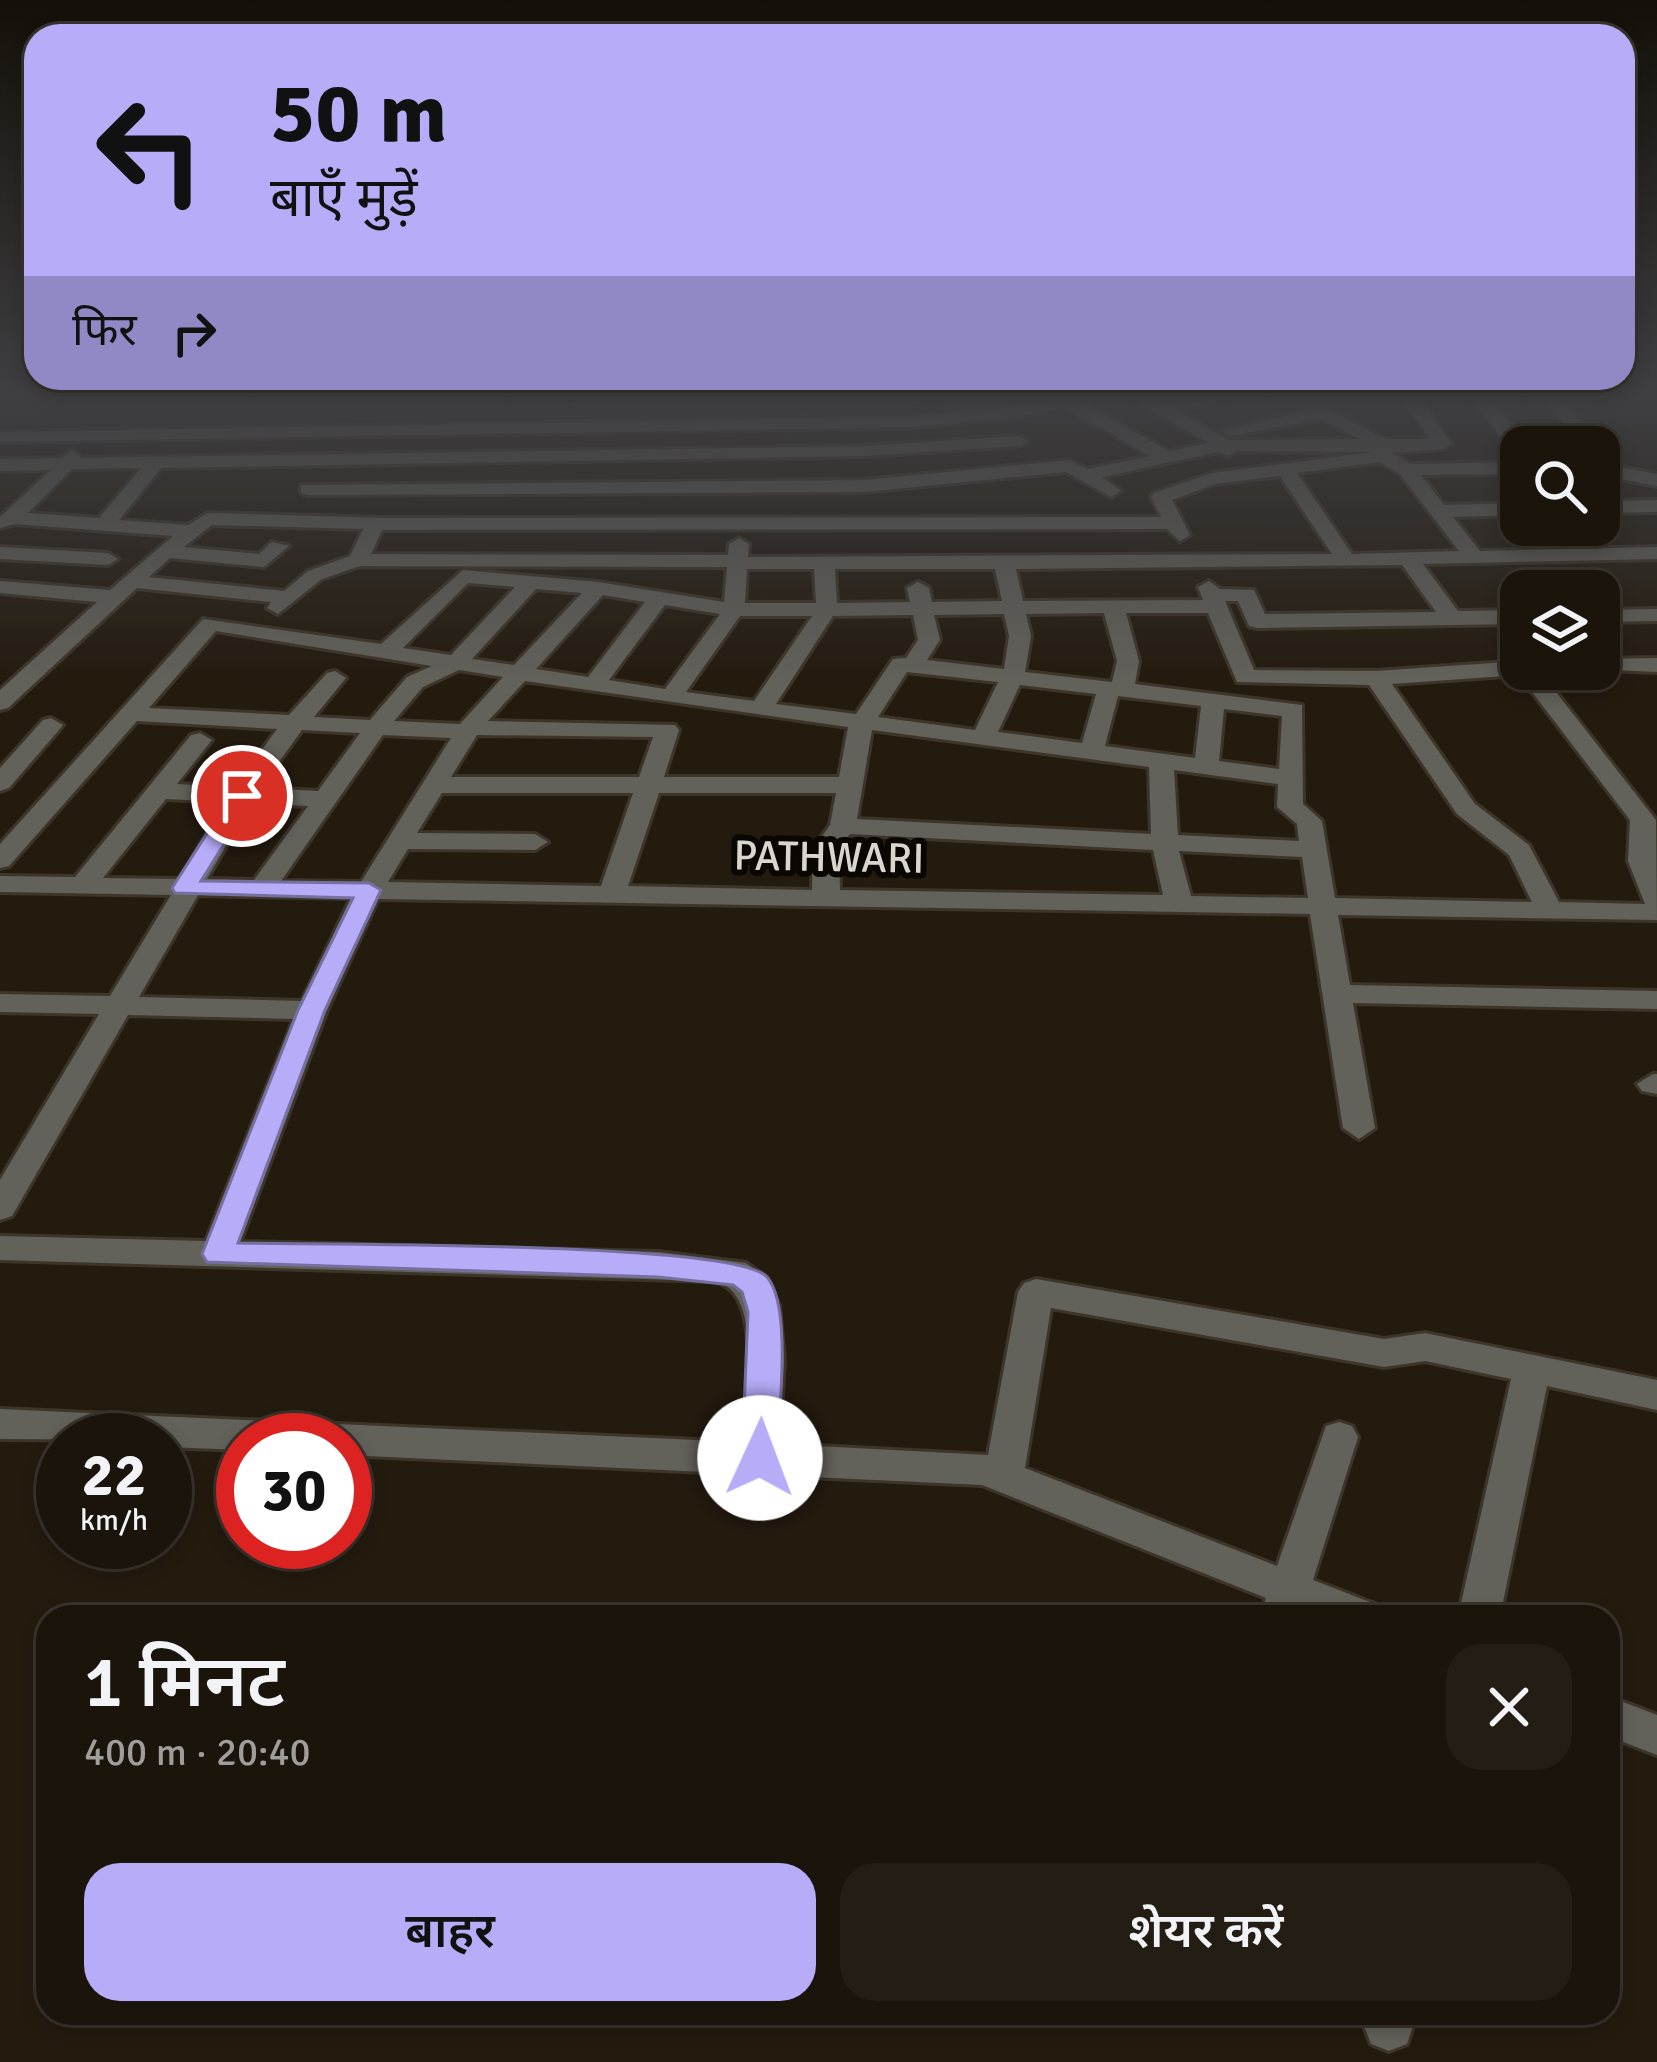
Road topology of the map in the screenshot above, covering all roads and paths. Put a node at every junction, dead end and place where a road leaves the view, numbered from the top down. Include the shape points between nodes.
1 (38, 490) edge
2 (133, 490) edge
3 (307, 490) edge
4 (548, 490) edge
5 (744, 490) edge
6 (1151, 490) edge
7 (1180, 490) edge
8 (1290, 490) edge
9 (1423, 490) edge
10 (1161, 497) junction
11 (1657, 506) edge
12 (1620, 507) edge
13 (1500, 510) edge
14 (1439, 511) junction
15 (5, 522) edge
16 (740, 522) junction
17 (280, 523) junction
18 (539, 523) junction
19 (1171, 523) junction
20 (106, 524) junction
21 (375, 524) junction
22 (192, 532) junction
23 (165, 551) junction
24 (0, 553) edge
25 (1657, 553) edge
26 (1475, 558) junction
27 (108, 560) dead end
28 (358, 560) junction
29 (1409, 560) junction
30 (1347, 561) junction
31 (737, 562) junction
32 (824, 563) junction
33 (916, 563) junction
34 (1004, 563) junction
35 (1200, 563) junction
36 (529, 571) junction
37 (10, 588) edge
38 (598, 588) junction
39 (124, 589) junction
40 (289, 598) junction
41 (659, 598) junction
42 (1215, 601) junction
43 (1113, 607) junction
44 (0, 608) edge
45 (920, 608) junction
46 (1013, 608) junction
47 (826, 609) junction
48 (734, 610) junction
49 (1649, 615) edge
50 (1500, 617) edge
51 (1452, 618) junction
52 (253, 631) junction
53 (1657, 634) edge
54 (386, 652) junction
55 (456, 663) junction
56 (912, 665) junction
57 (1657, 665) edge
58 (1620, 666) edge
59 (1500, 670) edge
60 (523, 674) junction
61 (1008, 676) junction
62 (334, 678) dead end
63 (1376, 678) junction
64 (594, 685) junction
65 (1115, 689) junction
66 (1541, 690) edge
67 (671, 697) junction
68 (1213, 700) junction
69 (0, 703) edge
70 (760, 710) junction
71 (130, 714) junction
72 (292, 721) junction
73 (861, 724) junction
74 (51, 725) dead end
75 (377, 725) junction
76 (468, 730) junction
77 (983, 739) junction
78 (200, 740) dead end
79 (1091, 753) junction
80 (1161, 762) junction
81 (1206, 767) junction
82 (1291, 778) junction
83 (0, 783) edge
84 (650, 783) junction
85 (434, 785) junction
86 (848, 785) junction
87 (158, 791) junction
88 (242, 796) junction
89 (326, 800) junction
90 (1650, 820) edge
91 (843, 826) junction
92 (400, 841) junction
93 (535, 842) dead end
94 (1166, 846) junction
95 (1314, 850) junction
96 (0, 860) edge
97 (0, 884) edge
98 (82, 886) junction
99 (184, 888) junction
100 (261, 889) junction
101 (369, 890) junction
102 (612, 894) junction
103 (826, 898) junction
104 (1657, 901) edge
105 (1179, 904) junction
106 (1322, 906) junction
107 (1550, 910) junction
108 (1657, 912) edge
109 (1336, 994) junction
110 (1657, 1000) edge
111 (0, 1004) edge
112 (115, 1008) junction
113 (312, 1010) junction
114 (1358, 1128) dead end
115 (0, 1208) edge
116 (0, 1248) edge
117 (218, 1254) junction
118 (1532, 1369) junction
119 (1657, 1394) edge
120 (0, 1424) edge
121 (1339, 1437) dead end
122 (760, 1458) junction
123 (1004, 1476) junction
124 (1286, 1603) edge
125 (1482, 1605) edge
126 (1620, 1720) edge
127 (1657, 1735) edge

1 - 15 street
2 - 20 street
3 - 17 street
4 - 18 street
5 - 16 street
6 - 10 street
7 - 10 street
8 - 30 street
9 - 14 street
10 - 19 street
11 - 12 street
13 - 14 street
14 - 26 street
15 - 20 street
16 - 18 street
16 - 19 street
16 - 31 street
17 - 21 street
17 - 22 street via 208,520
18 - 21 street
18 - 36 street
19 - 35 street
20 - 22 street
21 - 28 street
22 - 23 street
23 - 28 street
23 - 39 street
24 - 27 street
25 - 26 street
26 - 29 street
28 - 36 street
28 - 40 street via 315,575
29 - 30 street
29 - 51 street
30 - 35 street
31 - 32 street
31 - 36 street
31 - 48 street
32 - 33 street
32 - 47 street
33 - 34 street
33 - 45 street
34 - 35 street
34 - 46 street
35 - 42 street
36 - 38 street
36 - 54 street via 463,576
36 - 55 street
37 - 39 street
37 - 44 street
38 - 41 street
38 - 60 street
39 - 40 street
39 - 69 street
40 - 52 street
41 - 48 street
41 - 64 street
42 - 43 street
42 - 51 street via 1246,595 1257,621
42 - 63 street via 1245,677
43 - 46 street
43 - 65 street via 1128,661
45 - 46 street
45 - 47 street
45 - 56 street via 929,640
46 - 61 street via 1018,663
47 - 48 street
47 - 70 street
48 - 67 street
49 - 53 street
50 - 51 street
52 - 54 street
52 - 71 street via 211,624
54 - 55 street
55 - 60 street
55 - 75 street via 415,682
56 - 61 street
56 - 73 street via 901,664
57 - 58 street
59 - 63 street
60 - 64 street
60 - 76 street
61 - 65 street
61 - 77 street
62 - 72 street
63 - 107 street via 1466,808 1520,851
64 - 67 street
65 - 68 street
65 - 79 street
66 - 90 street
67 - 70 street
68 - 81 street
68 - 82 street via 1294,710
70 - 73 street
71 - 72 street
71 - 96 street
72 - 75 street
72 - 88 street
73 - 77 street
73 - 86 street
74 - 83 street
75 - 76 street
75 - 89 street
76 - 84 street via 667,730
76 - 85 street
77 - 79 street
78 - 87 street
79 - 80 street
80 - 81 street
80 - 94 street
81 - 82 street
82 - 95 street via 1290,807 1309,820
84 - 85 street
84 - 86 street
84 - 102 street
85 - 92 street
86 - 91 street
87 - 88 street
87 - 98 street
88 - 89 street
88 - 99 street
89 - 100 street
90 - 104 street via 1641,861
91 - 94 street
91 - 103 street via 826,849
92 - 93 street
92 - 101 street
94 - 95 street
94 - 105 street
95 - 106 street
97 - 98 street, PATHWARI
98 - 99 street, PATHWARI
99 - 100 street, PATHWARI
99 - 112 street
100 - 101 street, PATHWARI
101 - 102 street, PATHWARI
101 - 113 street
102 - 103 street, PATHWARI
103 - 105 street, PATHWARI
105 - 106 street, PATHWARI
106 - 107 street, PATHWARI
106 - 109 street
107 - 108 street, PATHWARI
109 - 110 street
109 - 114 street
111 - 112 street
112 - 113 street
112 - 115 street
113 - 117 street
116 - 117 street
117 - 122 street via 741,1274 756,1286 765,1312
118 - 119 street
118 - 123 street via 1425,1347 1384,1353 1036,1292
118 - 125 street
120 - 122 street
121 - 124 street
122 - 123 street via 984,1468
123 - 124 street
126 - 127 street

